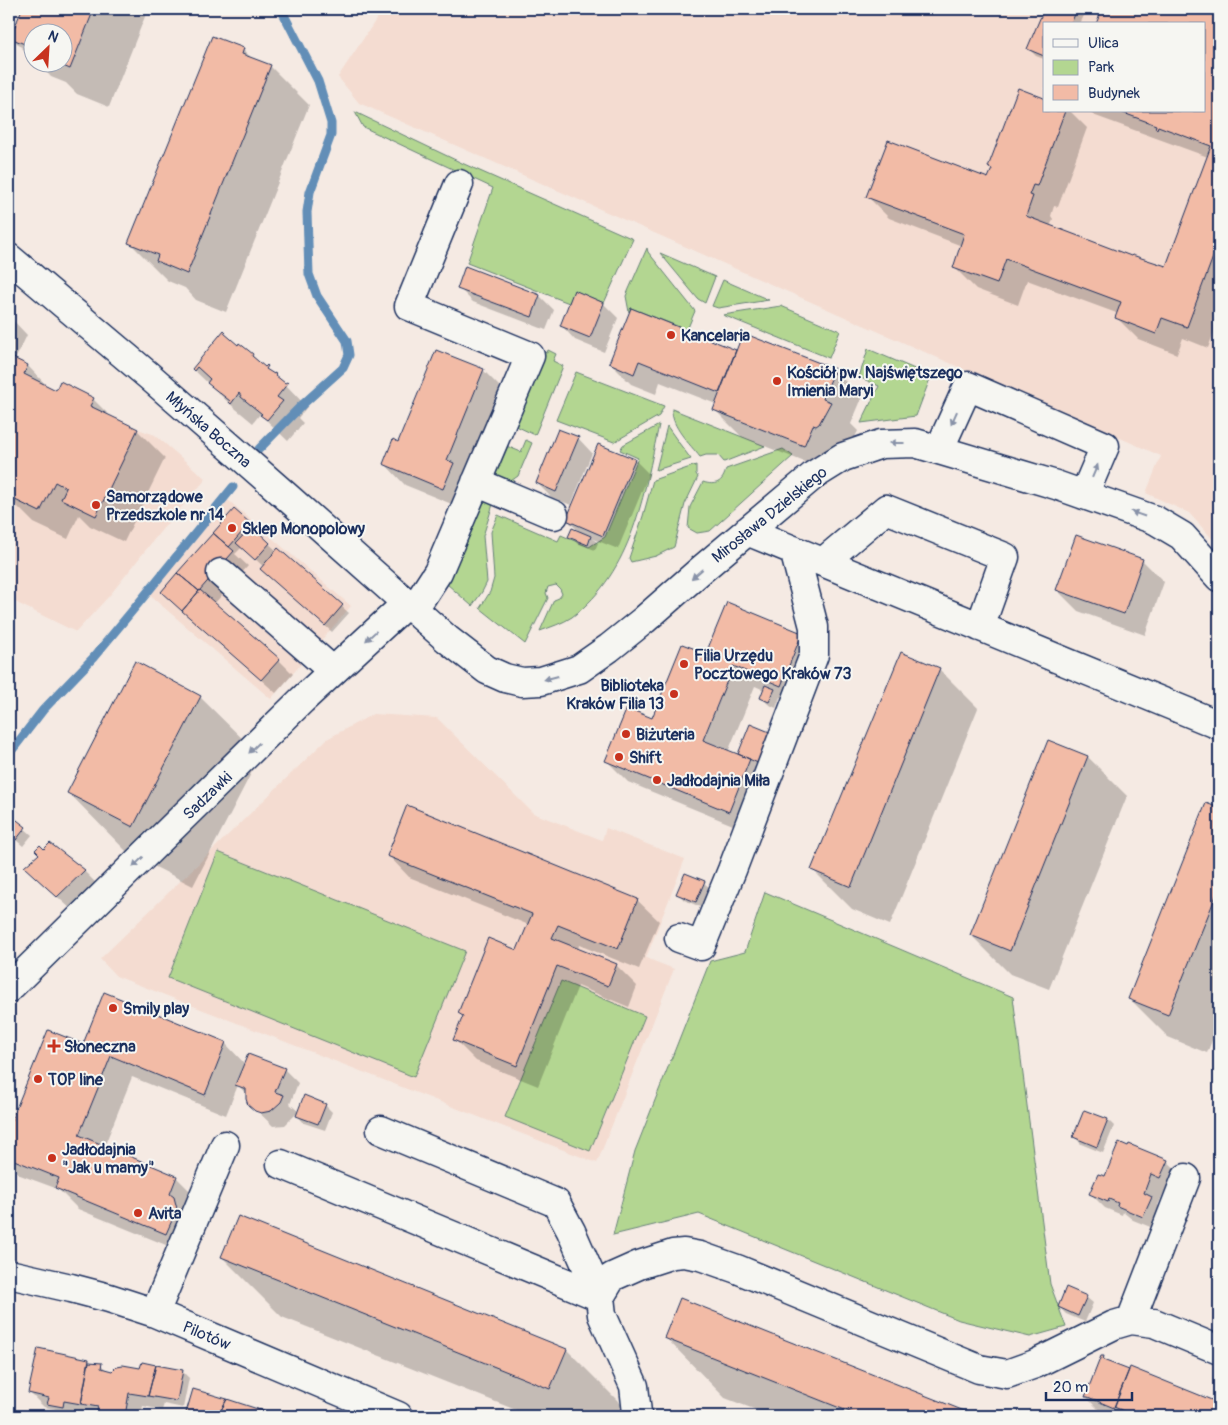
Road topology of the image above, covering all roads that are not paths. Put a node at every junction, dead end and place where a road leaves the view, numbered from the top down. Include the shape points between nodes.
1 (459, 184) dead end
2 (9, 258) edge
3 (939, 450) junction
4 (476, 482) junction
5 (1084, 495) junction
6 (554, 515) dead end
7 (747, 531) junction
8 (794, 550) junction
9 (823, 562) junction
10 (221, 573) dead end
11 (1219, 576) edge
12 (410, 606) junction
13 (980, 627) junction
14 (333, 671) junction
15 (1219, 725) edge
16 (679, 938) dead end
17 (9, 988) edge
18 (381, 1130) dead end
19 (225, 1145) dead end
20 (281, 1164) dead end
21 (1186, 1178) dead end
22 (9, 1274) edge
23 (600, 1297) junction
24 (156, 1313) junction
25 (1131, 1320) junction
26 (1219, 1350) edge
27 (398, 1416) edge
28 (636, 1416) edge

1 - 4 street, Sadzawki via 409,306 530,356
2 - 12 street, Młyńska Boczna via 149,376
3 - 5 street, Mirosława Dzielskiego
5 -> 3 street via 1105,446 968,386
3 -> 7 street, Mirosława Dzielskiego via 915,443 881,444 843,457 814,475
4 - 6 street
4 - 12 street, Sadzawki via 438,572
11 -> 5 street, Mirosława Dzielskiego via 1182,536 1155,520
7 - 8 street
7 -> 12 street, Mirosława Dzielskiego via 609,648 579,669 541,680 522,682 487,670
8 - 9 street
8 - 16 street via 814,627 814,656 701,946
9 - 13 street
9 - 13 street via 886,509 1005,557
10 - 14 street
12 -> 14 street, Sadzawki
13 - 15 street
14 -> 17 street, Sadzawki
18 - 23 street via 556,1202
19 - 24 street
20 - 23 street
21 - 25 street
22 - 24 street, Pilotów
23 - 25 street via 612,1278 639,1265 673,1254 700,1256 979,1369 1007,1374
23 - 28 street via 602,1315 634,1386
24 - 27 street, Pilotów
25 - 26 street via 1154,1323

